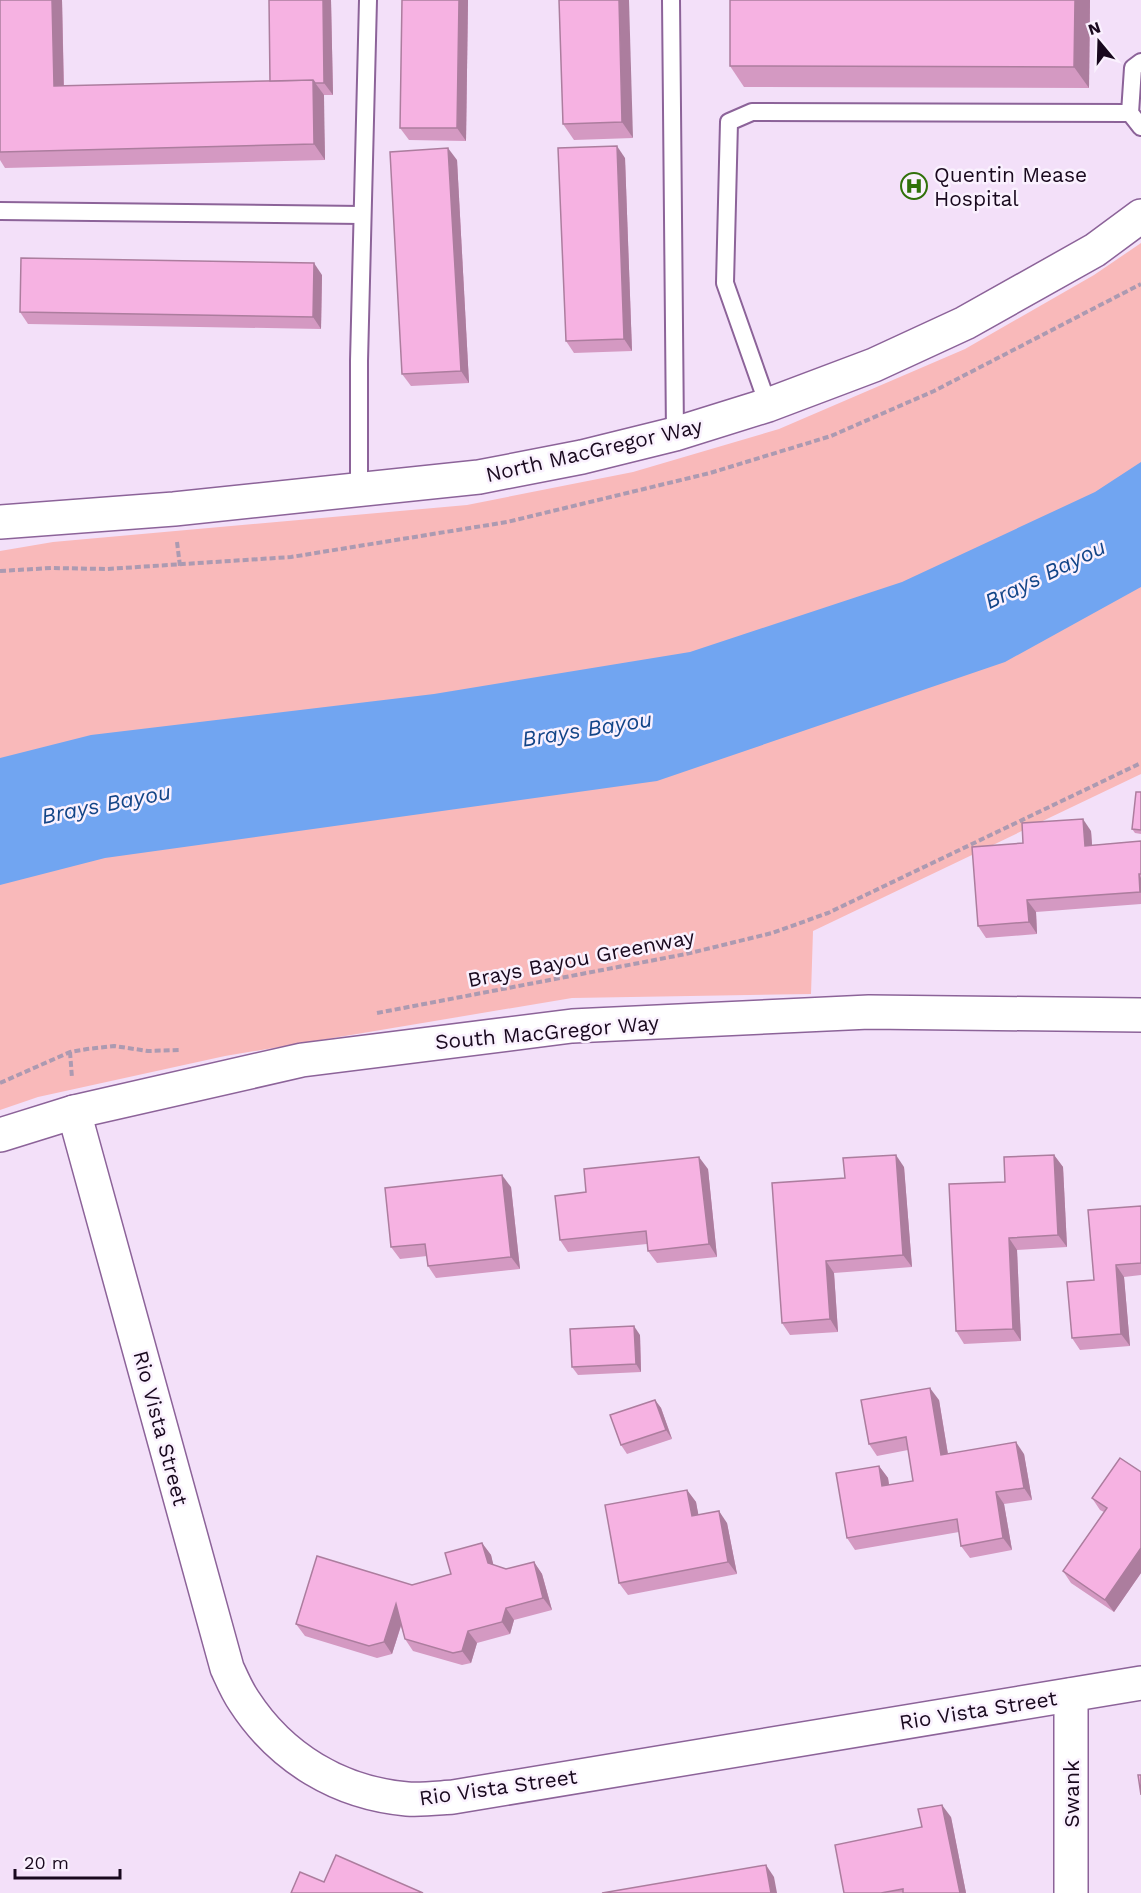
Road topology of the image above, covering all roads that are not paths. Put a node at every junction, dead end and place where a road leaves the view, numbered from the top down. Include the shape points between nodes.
1 (368, 0) edge
2 (671, 0) edge
3 (1141, 62) edge
4 (1130, 113) junction
5 (1141, 127) edge
6 (0, 211) edge
7 (362, 215) junction
8 (1141, 216) edge
9 (768, 405) junction
10 (675, 434) junction
11 (359, 491) junction
12 (0, 522) edge
13 (1141, 1015) edge
14 (74, 1112) junction
15 (0, 1135) edge
16 (1141, 1683) edge
17 (1071, 1695) junction
18 (1071, 1893) edge

1 - 7 lane
2 - 10 lane
3 - 4 lane via 1133,68
4 - 5 lane
4 - 9 lane via 752,112 729,122 725,283
6 - 7 lane
7 - 11 lane
8 - 9 main road, North MacGregor Way via 1095,250 965,323 874,365
9 - 10 main road, North MacGregor Way
10 - 11 main road, North MacGregor Way via 479,477
11 - 12 main road, North MacGregor Way
13 - 14 main road, South MacGregor Way via 869,1012 572,1026 302,1059
14 - 15 main road, South MacGregor Way
14 - 17 main road, Rio Vista Street via 227,1668 244,1701 264,1727 284,1749 312,1768 373,1794 408,1799 453,1797
16 - 17 main road, Rio Vista Street
17 - 18 main road, Swank

